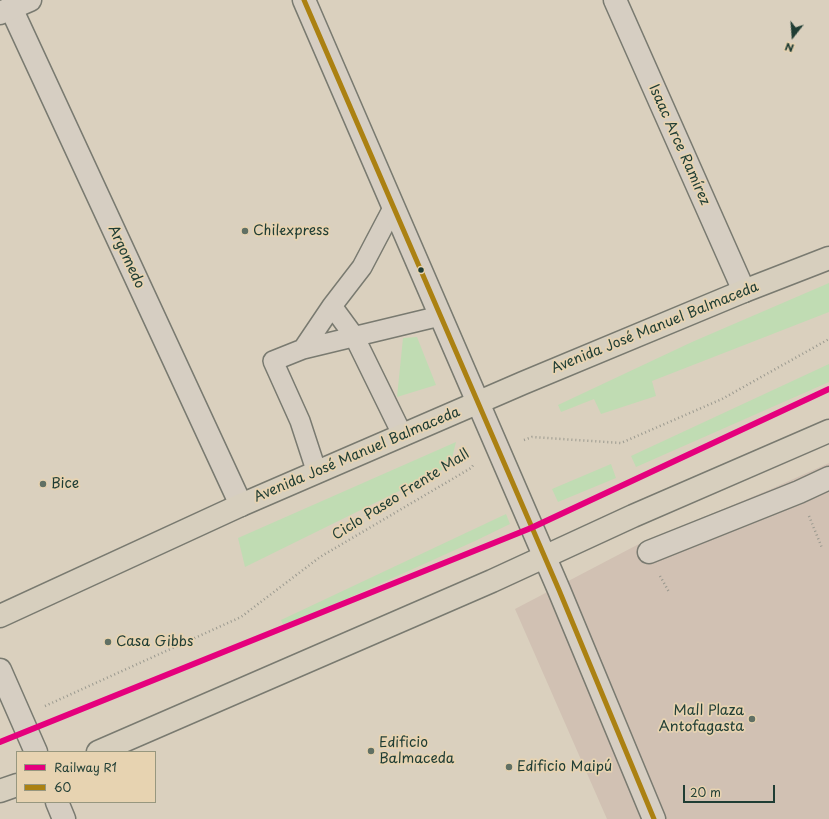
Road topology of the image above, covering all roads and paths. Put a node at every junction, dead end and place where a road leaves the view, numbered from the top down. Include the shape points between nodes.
1 (304, 0) edge
2 (615, 0) edge
3 (14, 7) edge
4 (393, 208) junction
5 (829, 258) edge
6 (744, 291) junction
7 (332, 306) junction
8 (440, 316) junction
9 (354, 336) junction
10 (829, 339) edge
11 (303, 349) junction
12 (477, 403) junction
13 (829, 431) edge
14 (403, 436) junction
15 (498, 451) junction
16 (317, 473) junction
17 (829, 478) edge
18 (799, 492) junction
19 (241, 505) junction
20 (822, 548) dead end
21 (649, 552) dead end
22 (544, 558) junction
23 (0, 616) edge
24 (0, 670) edge
25 (20, 716) junction
26 (36, 751) edge
27 (100, 751) edge
28 (16, 785) edge
29 (0, 791) edge
30 (57, 803) edge
31 (64, 819) edge
32 (654, 819) edge

1 - 4 street
2 - 6 street, Isaac Arce Ramírez
3 - 19 street, Argomedo
4 - 7 lane via 362,267
4 - 8 street
5 - 6 highway, Avenida José Manuel Balmaceda
6 - 12 highway, Avenida José Manuel Balmaceda
7 - 9 lane
7 - 11 lane
8 - 9 lane
8 - 12 street
9 - 11 lane
9 - 14 lane
10 - 15 path, Ciclo Paseo Frente Mall via 722,398 621,443 532,437
11 - 16 lane via 273,361 300,421
12 - 14 highway, Avenida José Manuel Balmaceda
12 - 15 street
13 - 22 highway via 633,516
14 - 16 highway, Avenida José Manuel Balmaceda
15 - 22 street
15 - 25 path, Ciclo Paseo Frente Mall via 479,459 471,468 320,557 242,617
16 - 19 highway, Avenida José Manuel Balmaceda
17 - 18 street
18 - 20 path
18 - 21 street
19 - 23 highway, Avenida José Manuel Balmaceda
22 - 27 highway
22 - 32 street
24 - 25 street
25 - 26 street
28 - 29 highway
30 - 31 street

